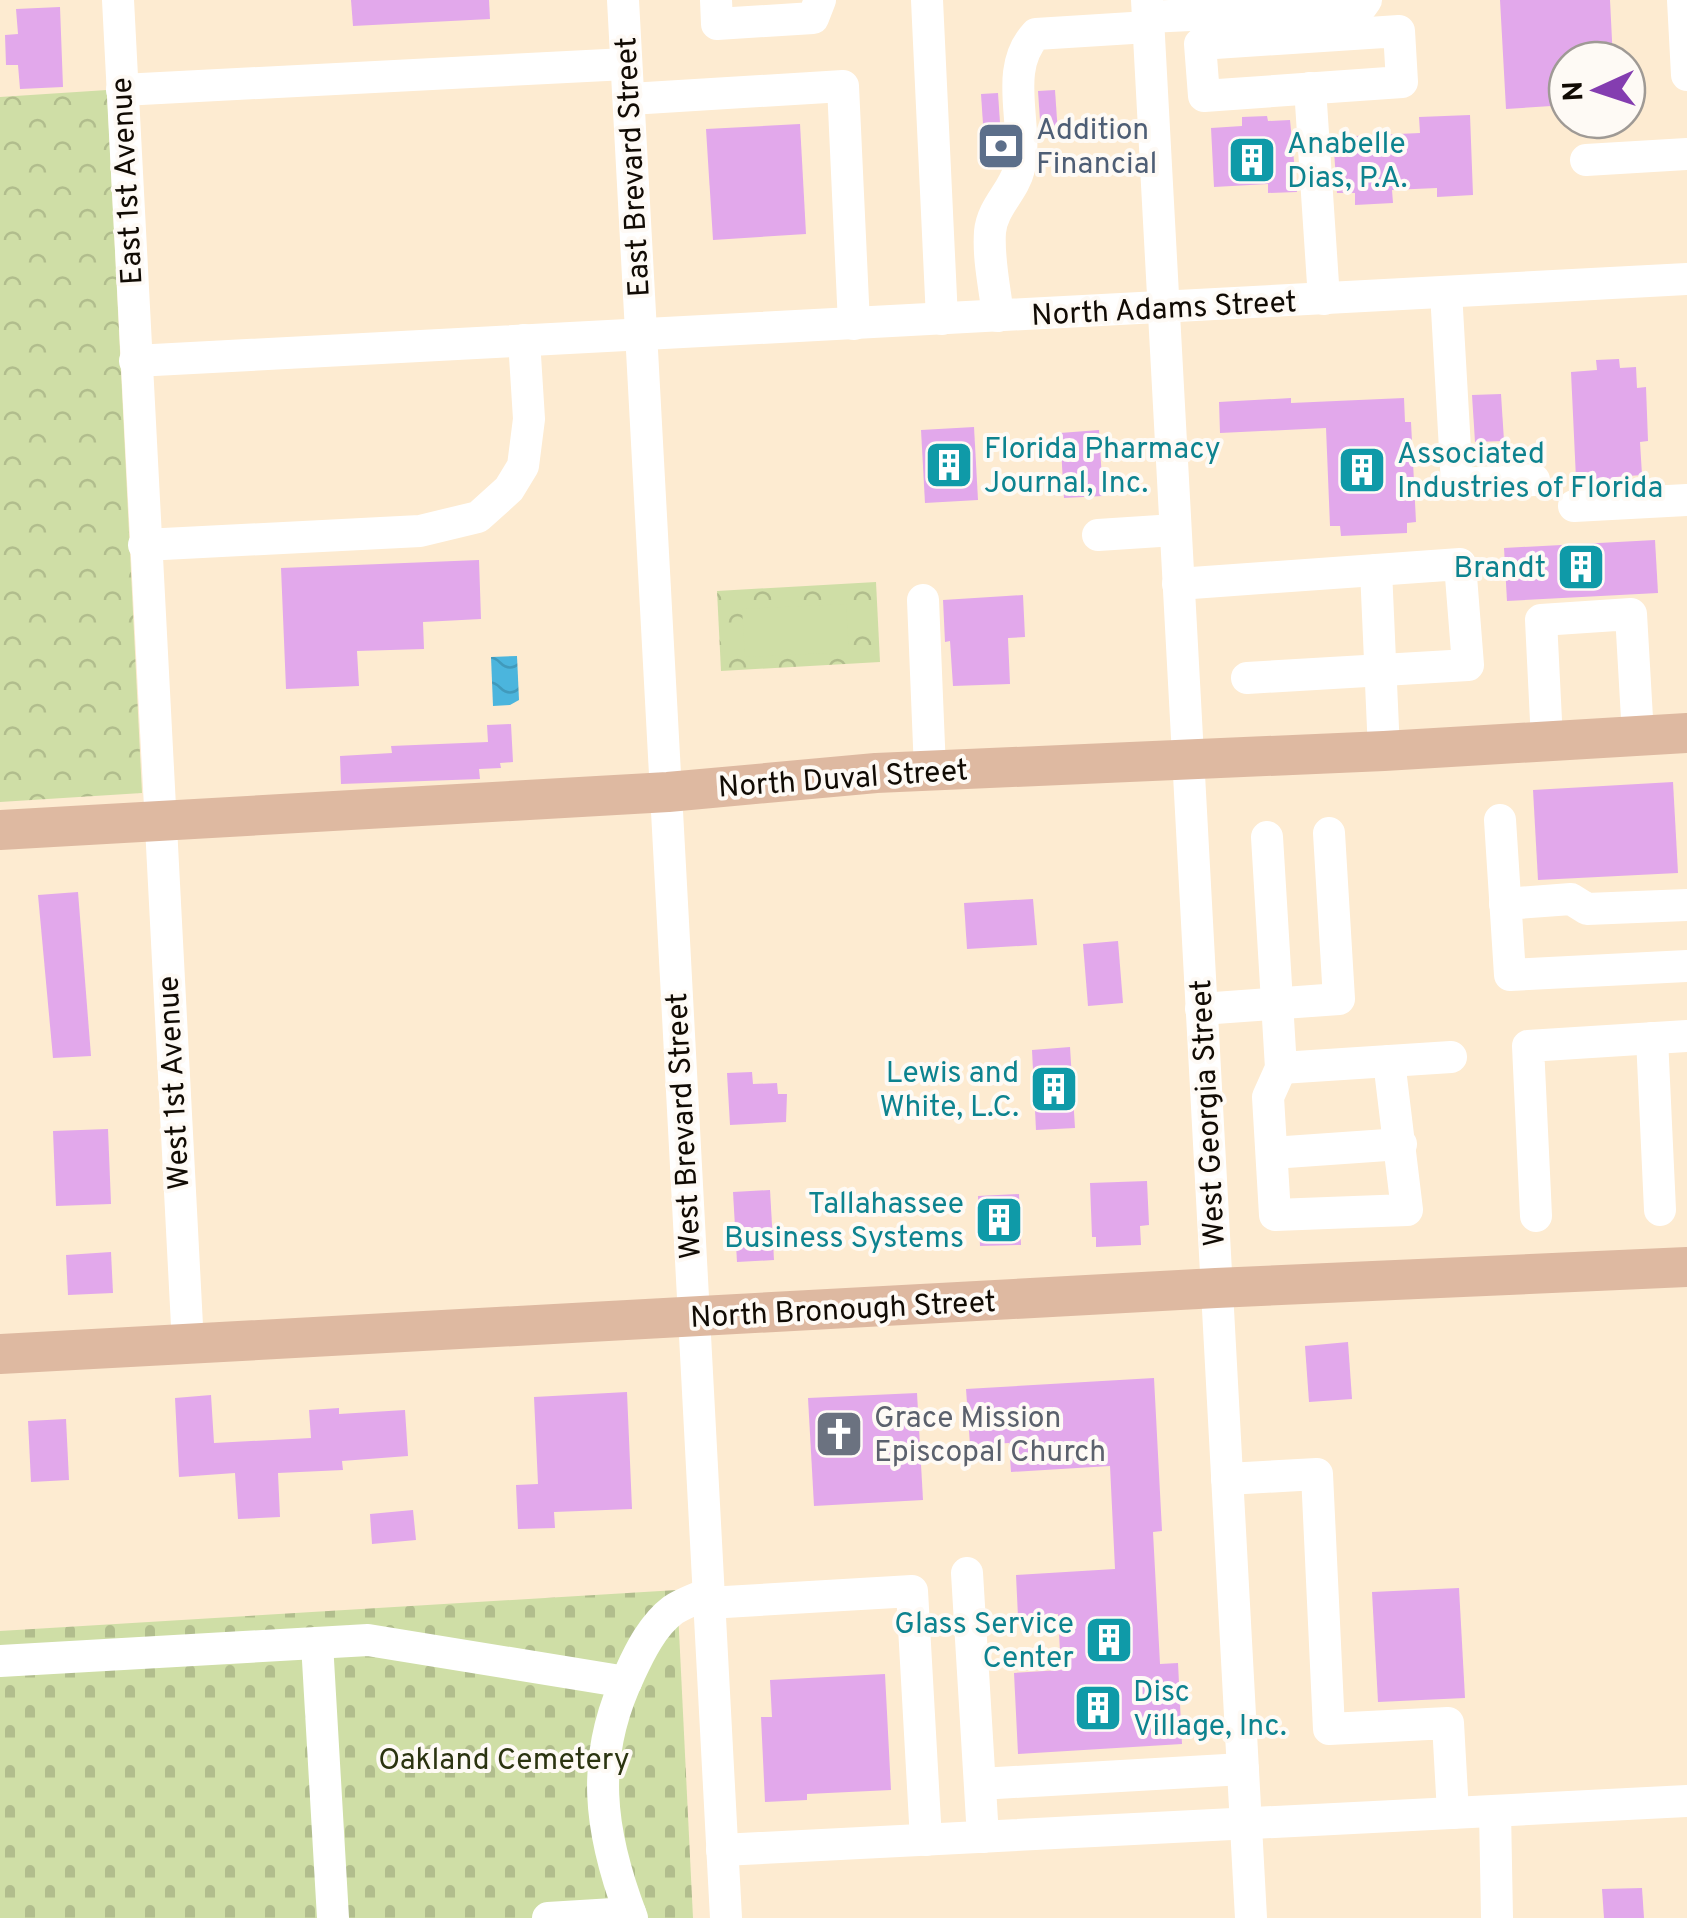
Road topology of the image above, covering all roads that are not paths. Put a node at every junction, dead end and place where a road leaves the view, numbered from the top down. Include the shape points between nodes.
1 (118, 0) edge
2 (623, 0) edge
3 (716, 0) edge
4 (820, 0) edge
5 (926, 0) edge
6 (1683, 0) edge
7 (1345, 3) edge
8 (1148, 15) edge
9 (626, 64) junction
10 (1202, 68) junction
11 (1151, 72) junction
12 (1687, 74) edge
13 (1310, 88) junction
14 (122, 90) junction
15 (630, 99) junction
16 (1687, 154) edge
17 (1586, 160) dead end
18 (1687, 279) edge
19 (1446, 292) junction
20 (1324, 299) junction
21 (1163, 308) junction
22 (998, 316) junction
23 (942, 319) junction
24 (854, 324) junction
25 (642, 334) junction
26 (524, 340) junction
27 (135, 361) junction
28 (1534, 480) dead end
29 (1687, 500) edge
30 (1574, 506) dead end
31 (1175, 530) junction
32 (1098, 535) dead end
33 (144, 544) junction
34 (1376, 570) junction
35 (1178, 584) junction
36 (924, 600) dead end
37 (1381, 670) junction
38 (1247, 678) dead end
39 (1687, 733) edge
40 (1638, 736) junction
41 (1547, 741) junction
42 (1384, 751) junction
43 (1188, 758) junction
44 (930, 770) junction
45 (668, 792) junction
46 (1500, 820) dead end
47 (159, 821) junction
48 (0, 830) edge
49 (1329, 834) dead end
50 (1267, 837) dead end
51 (1505, 904) junction
52 (1687, 905) edge
53 (1687, 966) edge
54 (1278, 1004) junction
55 (1201, 1009) junction
56 (1687, 1036) edge
57 (1652, 1038) junction
58 (1451, 1057) dead end
59 (1388, 1061) junction
60 (1281, 1068) junction
61 (1401, 1144) junction
62 (1272, 1152) junction
63 (1660, 1210) dead end
64 (1536, 1216) dead end
65 (1687, 1267) edge
66 (1216, 1288) junction
67 (692, 1317) junction
68 (188, 1345) junction
69 (0, 1354) edge
70 (1227, 1480) junction
71 (967, 1573) dead end
72 (708, 1598) junction
73 (317, 1643) junction
74 (0, 1661) edge
75 (626, 1682) junction
76 (1242, 1769) junction
77 (980, 1784) junction
78 (1687, 1802) edge
79 (1495, 1811) junction
80 (1453, 1813) junction
81 (1246, 1824) junction
82 (983, 1837) junction
83 (926, 1840) junction
84 (722, 1850) junction
85 (631, 1916) edge
86 (332, 1918) edge
87 (548, 1918) edge
88 (726, 1918) edge
89 (1251, 1918) edge
90 (1497, 1918) edge

1 - 14 street, East 1st Avenue
2 - 9 street, East Brevard Street
3 - 4 street via 718,24 812,18
5 - 23 street
6 - 12 street
7 - 8 street
8 - 11 street, West Georgia Street
8 - 22 street via 1036,34 1025,47 1018,73 1019,170 990,231
9 - 14 street
9 - 15 street, East Brevard Street
10 - 11 street
10 - 13 street via 1204,96
10 - 13 street via 1200,44 1398,31 1402,82
11 - 21 street, West Georgia Street
13 - 20 street
14 - 27 street, East 1st Avenue
15 - 24 street via 843,86
15 - 25 street, East Brevard Street
16 - 17 street
18 - 19 street, North Adams Street
19 - 20 street, North Adams Street
19 - 28 street via 1457,484
20 - 21 street, North Adams Street
21 - 22 street, North Adams Street
21 - 31 street, West Georgia Street
22 - 23 street, North Adams Street
23 - 24 street, North Adams Street
24 - 25 street, North Adams Street
25 - 26 street, North Adams Street
25 - 45 street, West Brevard Street
26 - 27 street, North Adams Street
26 - 33 street via 524,466 478,516 420,531
27 - 33 street, East 1st Avenue
29 - 30 street
31 - 32 street
31 - 35 street, West Georgia Street
33 - 47 street, West 1st Avenue
34 - 35 street
34 - 37 street
34 - 37 street via 1460,564 1468,664
35 - 43 street, West Georgia Street
36 - 44 street
37 - 38 street
37 - 42 street
39 - 40 main road, North Duval Street
40 - 41 main road, North Duval Street
40 - 41 street via 1630,614 1541,620
41 - 42 main road, North Duval Street
42 - 43 main road, North Duval Street
43 - 44 main road, North Duval Street
43 - 55 street, West Georgia Street
44 - 45 main road, North Duval Street
45 - 47 main road, North Duval Street
45 - 67 street, West Brevard Street
46 - 51 street
47 - 48 main road, North Duval Street
47 - 68 street, West 1st Avenue
49 - 54 street via 1339,999
50 - 54 street
51 - 52 street via 1572,899 1588,909
51 - 53 street via 1510,975
54 - 55 street
54 - 60 street
55 - 66 street, West Georgia Street
56 - 57 street
57 - 63 street
57 - 64 street via 1528,1046
58 - 59 street
59 - 60 street
59 - 61 street
60 - 62 street via 1268,1097
61 - 62 street
61 - 62 street via 1407,1210 1275,1215
65 - 66 main road, North Bronough Street
66 - 67 main road, North Bronough Street
66 - 70 street, West Georgia Street
67 - 68 main road, North Bronough Street
67 - 72 street, West Brevard Street
68 - 69 main road, North Bronough Street
70 - 76 street, West Georgia Street
70 - 80 street via 1317,1474 1329,1729 1448,1722
71 - 77 street
72 - 75 street via 673,1610 644,1643
72 - 83 street via 912,1591
72 - 84 street, West Brevard Street
73 - 74 street
73 - 75 street via 368,1640
73 - 86 street
75 - 85 street via 605,1744 602,1789 611,1858
76 - 77 street
76 - 81 street, West Georgia Street
77 - 82 street
78 - 79 street
79 - 80 street
79 - 90 street
80 - 81 street
81 - 82 street
81 - 89 street, West Georgia Street
82 - 83 street
83 - 84 street
84 - 88 street, West Brevard Street
85 - 87 street

